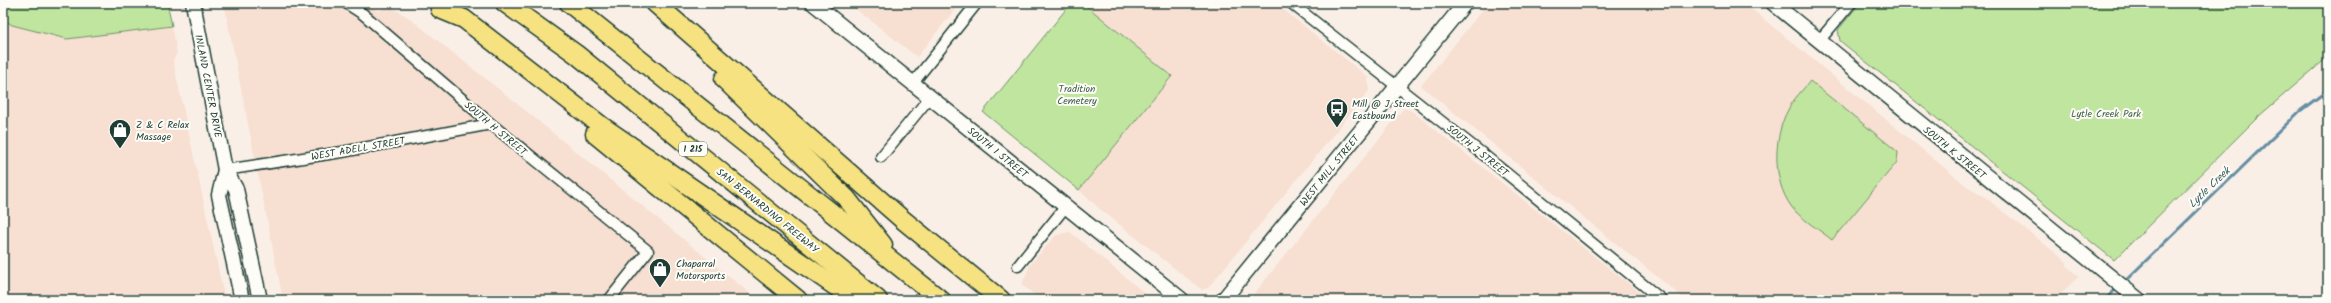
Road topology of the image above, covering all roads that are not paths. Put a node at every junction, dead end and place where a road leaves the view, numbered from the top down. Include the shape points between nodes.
1 (193, 3) edge
2 (346, 3) edge
3 (505, 3) edge
4 (569, 3) edge
5 (641, 3) edge
6 (655, 3) edge
7 (813, 3) edge
8 (977, 3) edge
9 (1291, 3) edge
10 (1465, 3) edge
11 (1773, 3) edge
12 (1850, 3) edge
13 (436, 6) edge
14 (1820, 41) junction
15 (913, 83) junction
16 (1398, 86) junction
17 (930, 97) junction
18 (491, 124) junction
19 (881, 157) dead end
20 (225, 170) junction
21 (1066, 206) junction
22 (1018, 266) dead end
23 (903, 270) junction
24 (242, 300) edge
25 (260, 300) edge
26 (609, 300) edge
27 (798, 300) edge
28 (859, 300) edge
29 (878, 300) edge
30 (941, 300) edge
31 (1000, 300) edge
32 (1182, 300) edge
33 (1224, 300) edge
34 (1663, 300) edge
35 (2139, 300) edge

1 - 20 street, INLAND CENTER DRIVE
2 - 18 street, SOUTH H STREET via 363,14
3 - 29 highway, SAN BERNARDINO FREEWAY / I 215 via 576,54
4 - 23 highway
5 - 23 highway via 740,94 847,199
6 - 31 highway via 902,219
7 - 15 street, SOUTH I STREET
8 - 15 street
9 - 16 street, SOUTH J STREET
10 - 16 street, WEST MILL STREET
11 - 14 street, SOUTH K STREET
12 - 14 street
13 - 27 highway
13 - 28 highway via 464,19 603,126 851,297
14 - 35 street, SOUTH K STREET
15 - 17 street, SOUTH I STREET
16 - 33 street, WEST MILL STREET
16 - 34 street, SOUTH J STREET
17 - 19 street
17 - 21 street, SOUTH I STREET
18 - 20 street, WEST ADELL STREET via 342,152
18 - 26 street, SOUTH H STREET via 648,251
20 - 24 street, INLAND CENTER DRIVE via 219,195
20 - 25 street, INLAND CENTER DRIVE via 236,189
21 - 22 street
21 - 32 street, SOUTH I STREET
23 - 30 highway

